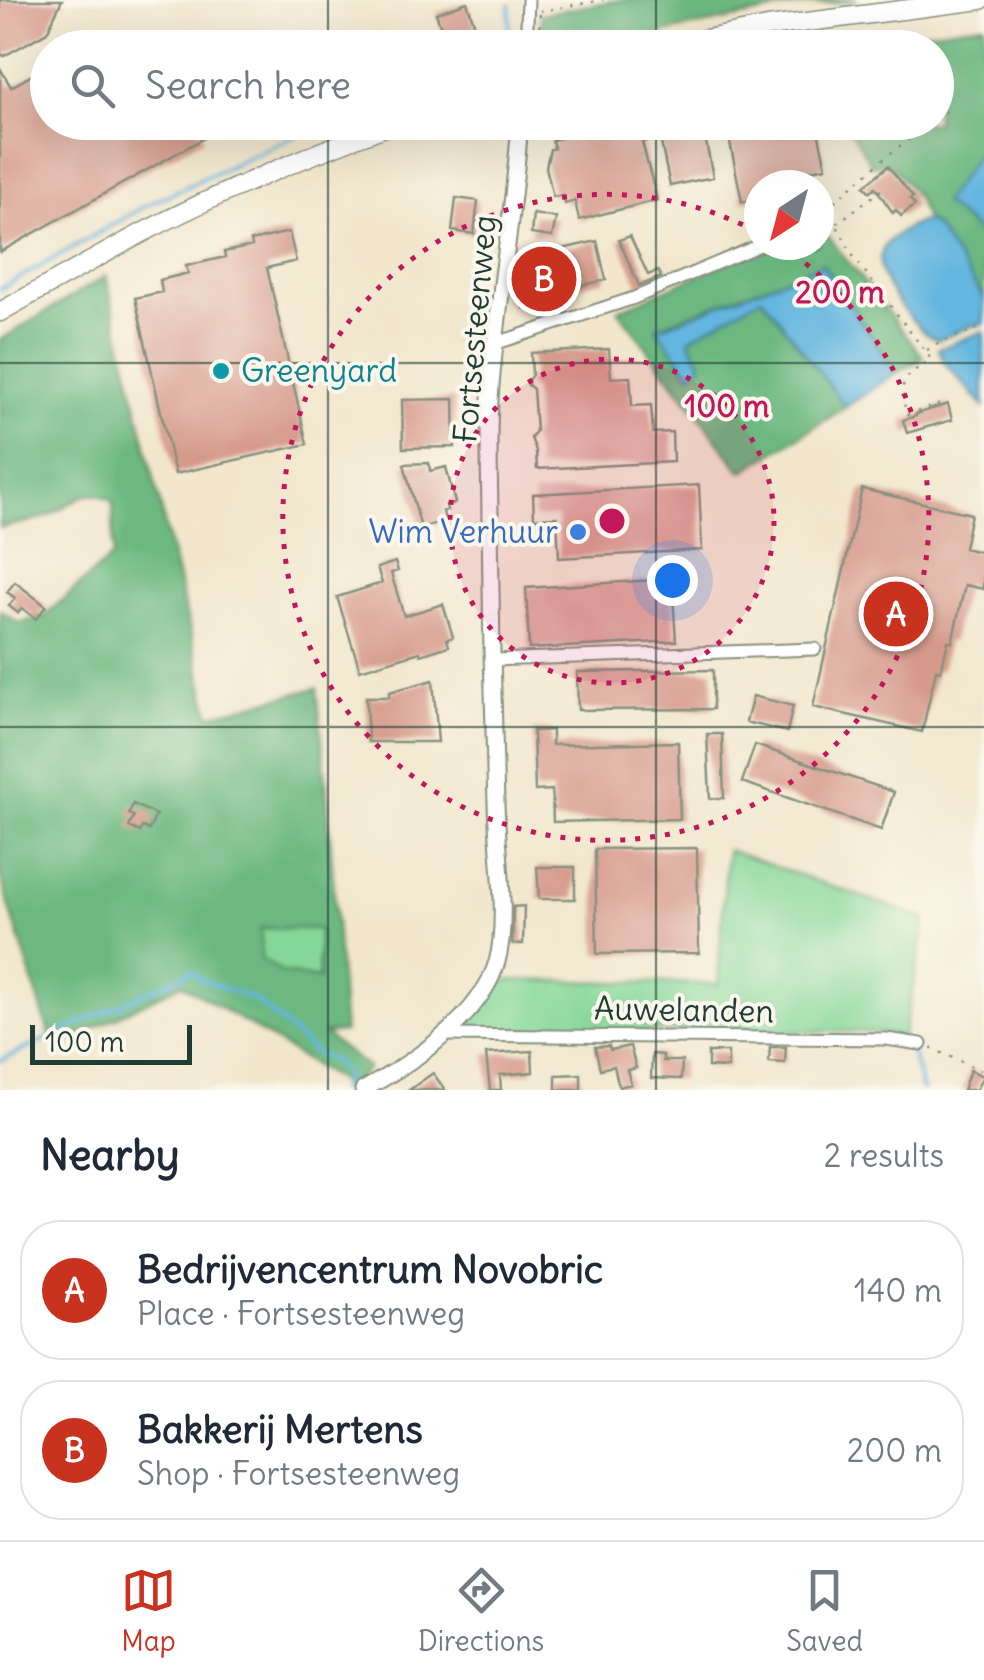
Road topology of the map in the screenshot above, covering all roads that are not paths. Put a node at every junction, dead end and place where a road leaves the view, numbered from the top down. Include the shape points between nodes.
1 (528, 0) edge
2 (982, 0) edge
3 (527, 30) edge
4 (753, 30) edge
5 (348, 140) edge
6 (519, 140) edge
7 (744, 252) edge
8 (0, 312) edge
9 (496, 343) junction
10 (815, 649) dead end
11 (493, 660) junction
12 (445, 1034) junction
13 (921, 1044) road end
14 (363, 1090) edge

1 - 3 street
2 - 4 main road
5 - 8 main road via 145,232
6 - 9 street, Fortsesteenweg
7 - 9 street via 634,298
9 - 11 street, Fortsesteenweg via 490,388
10 - 11 street
11 - 12 street, Fortsesteenweg via 502,928 486,988
12 - 13 street, Auwelanden
12 - 14 street, Fortsesteenweg

